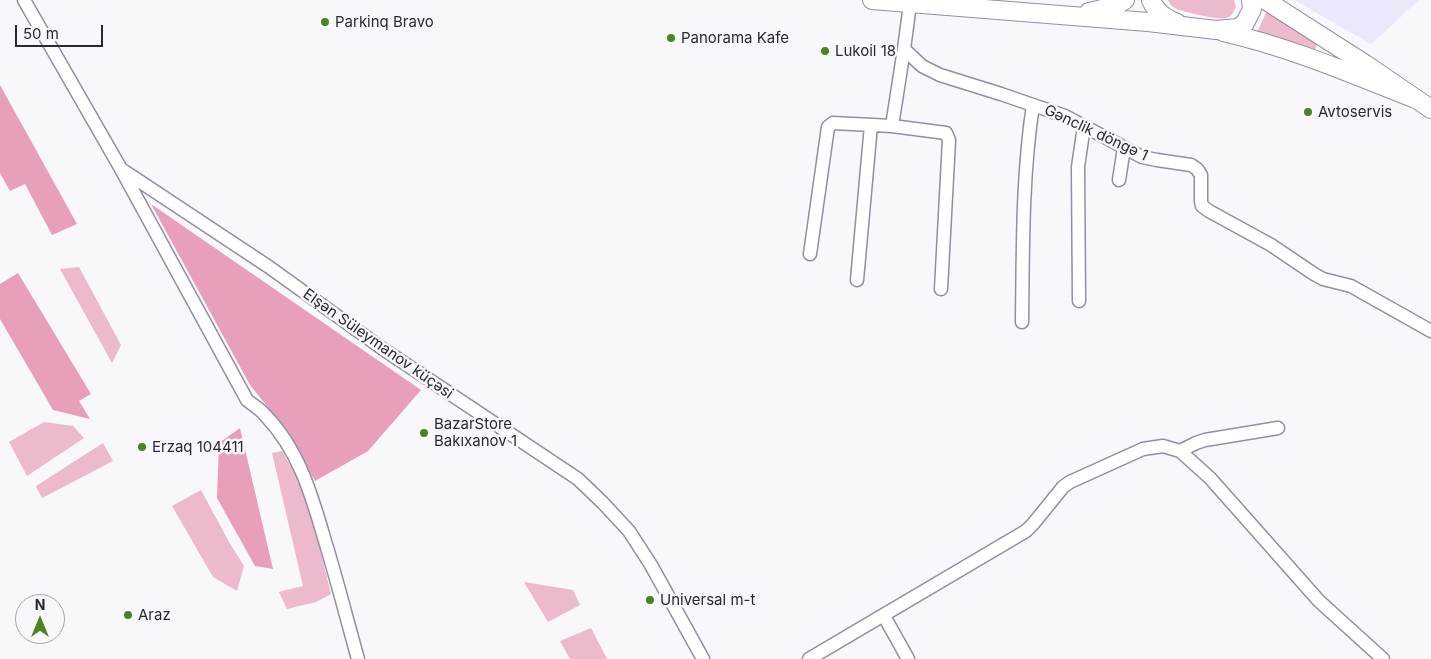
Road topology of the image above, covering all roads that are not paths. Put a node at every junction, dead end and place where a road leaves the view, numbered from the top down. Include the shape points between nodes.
1 (24, 0) edge
2 (872, 0) edge
3 (1125, 0) edge
4 (1151, 0) edge
5 (1251, 0) edge
6 (1264, 0) edge
7 (910, 4) junction
8 (1048, 15) junction
9 (1182, 25) junction
10 (1216, 30) junction
11 (904, 49) junction
12 (1425, 104) edge
13 (1033, 105) junction
14 (871, 125) junction
15 (892, 126) junction
16 (1084, 126) junction
17 (1124, 148) junction
18 (120, 169) junction
19 (1119, 180) dead end
20 (810, 254) dead end
21 (857, 280) dead end
22 (941, 289) dead end
23 (1080, 301) dead end
24 (1022, 322) dead end
25 (1431, 331) edge
26 (1278, 428) dead end
27 (1180, 451) junction
28 (884, 616) junction
29 (358, 659) edge
30 (703, 659) edge
31 (809, 659) edge
32 (908, 659) edge
33 (1383, 659) edge

1 - 18 street, Elşən Süleymanov küçəsi
2 - 7 main road
3 - 8 main road via 1097,11
4 - 9 main road via 1158,12
5 - 10 main road via 1252,9 1245,23 1238,28
6 - 12 main road
7 - 8 main road
7 - 11 street
8 - 9 main road
9 - 10 main road
10 - 12 main road via 1287,50
11 - 13 street, Gənclik döngə 1 via 922,66 940,75
11 - 15 street
13 - 16 street, Gənclik döngə 1
13 - 24 street via 1023,209
14 - 15 street
14 - 20 street via 833,123 828,127
14 - 21 street
15 - 22 street via 946,133 949,140
16 - 17 street, Gənclik döngə 1
16 - 23 street via 1078,168
17 - 19 street
17 - 25 street, Gənclik döngə 1 via 1142,157 1191,165 1201,175 1202,206 1209,212 1270,245 1314,274 1351,286
18 - 29 street, Elşən Süleymanov küçəsi via 248,400 278,429 295,457 309,486
18 - 30 street, Elşən Süleymanov küçəsi via 578,479 629,531
26 - 27 street via 1205,440
27 - 28 street via 1163,446 1142,449 1070,482 1026,531
27 - 33 street via 1210,478 1319,601
28 - 31 street
28 - 32 street

